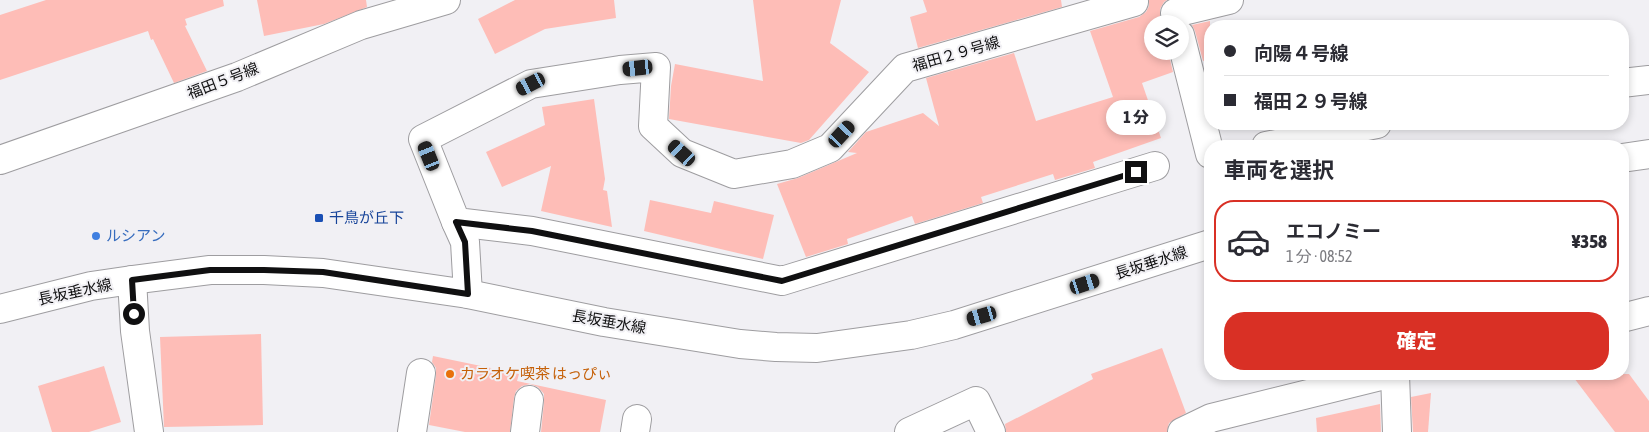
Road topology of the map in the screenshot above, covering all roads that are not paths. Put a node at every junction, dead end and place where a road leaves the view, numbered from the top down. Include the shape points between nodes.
1 (446, 0) edge
2 (1230, 0) edge
3 (1134, 2) dead end
4 (1185, 15) edge
5 (1186, 60) edge
6 (1649, 80) edge
7 (1629, 83) edge
8 (1347, 130) edge
9 (1206, 140) edge
10 (1296, 140) edge
11 (1649, 154) edge
12 (1629, 157) edge
13 (0, 160) edge
14 (1155, 166) dead end
15 (456, 222) junction
16 (1204, 246) edge
17 (132, 280) junction
18 (468, 294) junction
19 (0, 309) edge
20 (1649, 311) edge
21 (1629, 316) edge
22 (421, 373) dead end
23 (1366, 380) edge
24 (1395, 380) edge
25 (529, 400) dead end
26 (149, 432) edge
27 (412, 432) edge
28 (525, 432) edge
29 (909, 432) edge
30 (991, 432) edge
31 (1182, 432) edge
32 (1397, 432) edge

1 - 13 street, 福田５号線 via 361,25 237,76
2 - 4 street
3 - 15 street, 福田２９号線 via 905,68 830,148 792,164 734,174 682,153 653,126 656,67 531,84 422,139
5 - 9 street
6 - 7 street
8 - 10 street
11 - 12 street
14 - 15 street via 782,281 532,231
15 - 18 street via 465,242
16 - 18 street, 長坂垂水線 via 954,324 911,335 817,348 740,344 604,322
17 - 18 street, 長坂垂水線 via 210,270 323,272
17 - 19 street, 長坂垂水線 via 90,286
17 - 26 street via 135,331
20 - 21 street
22 - 27 street
23 - 31 street via 1211,418
24 - 32 street
25 - 28 street
29 - 30 street via 976,401

